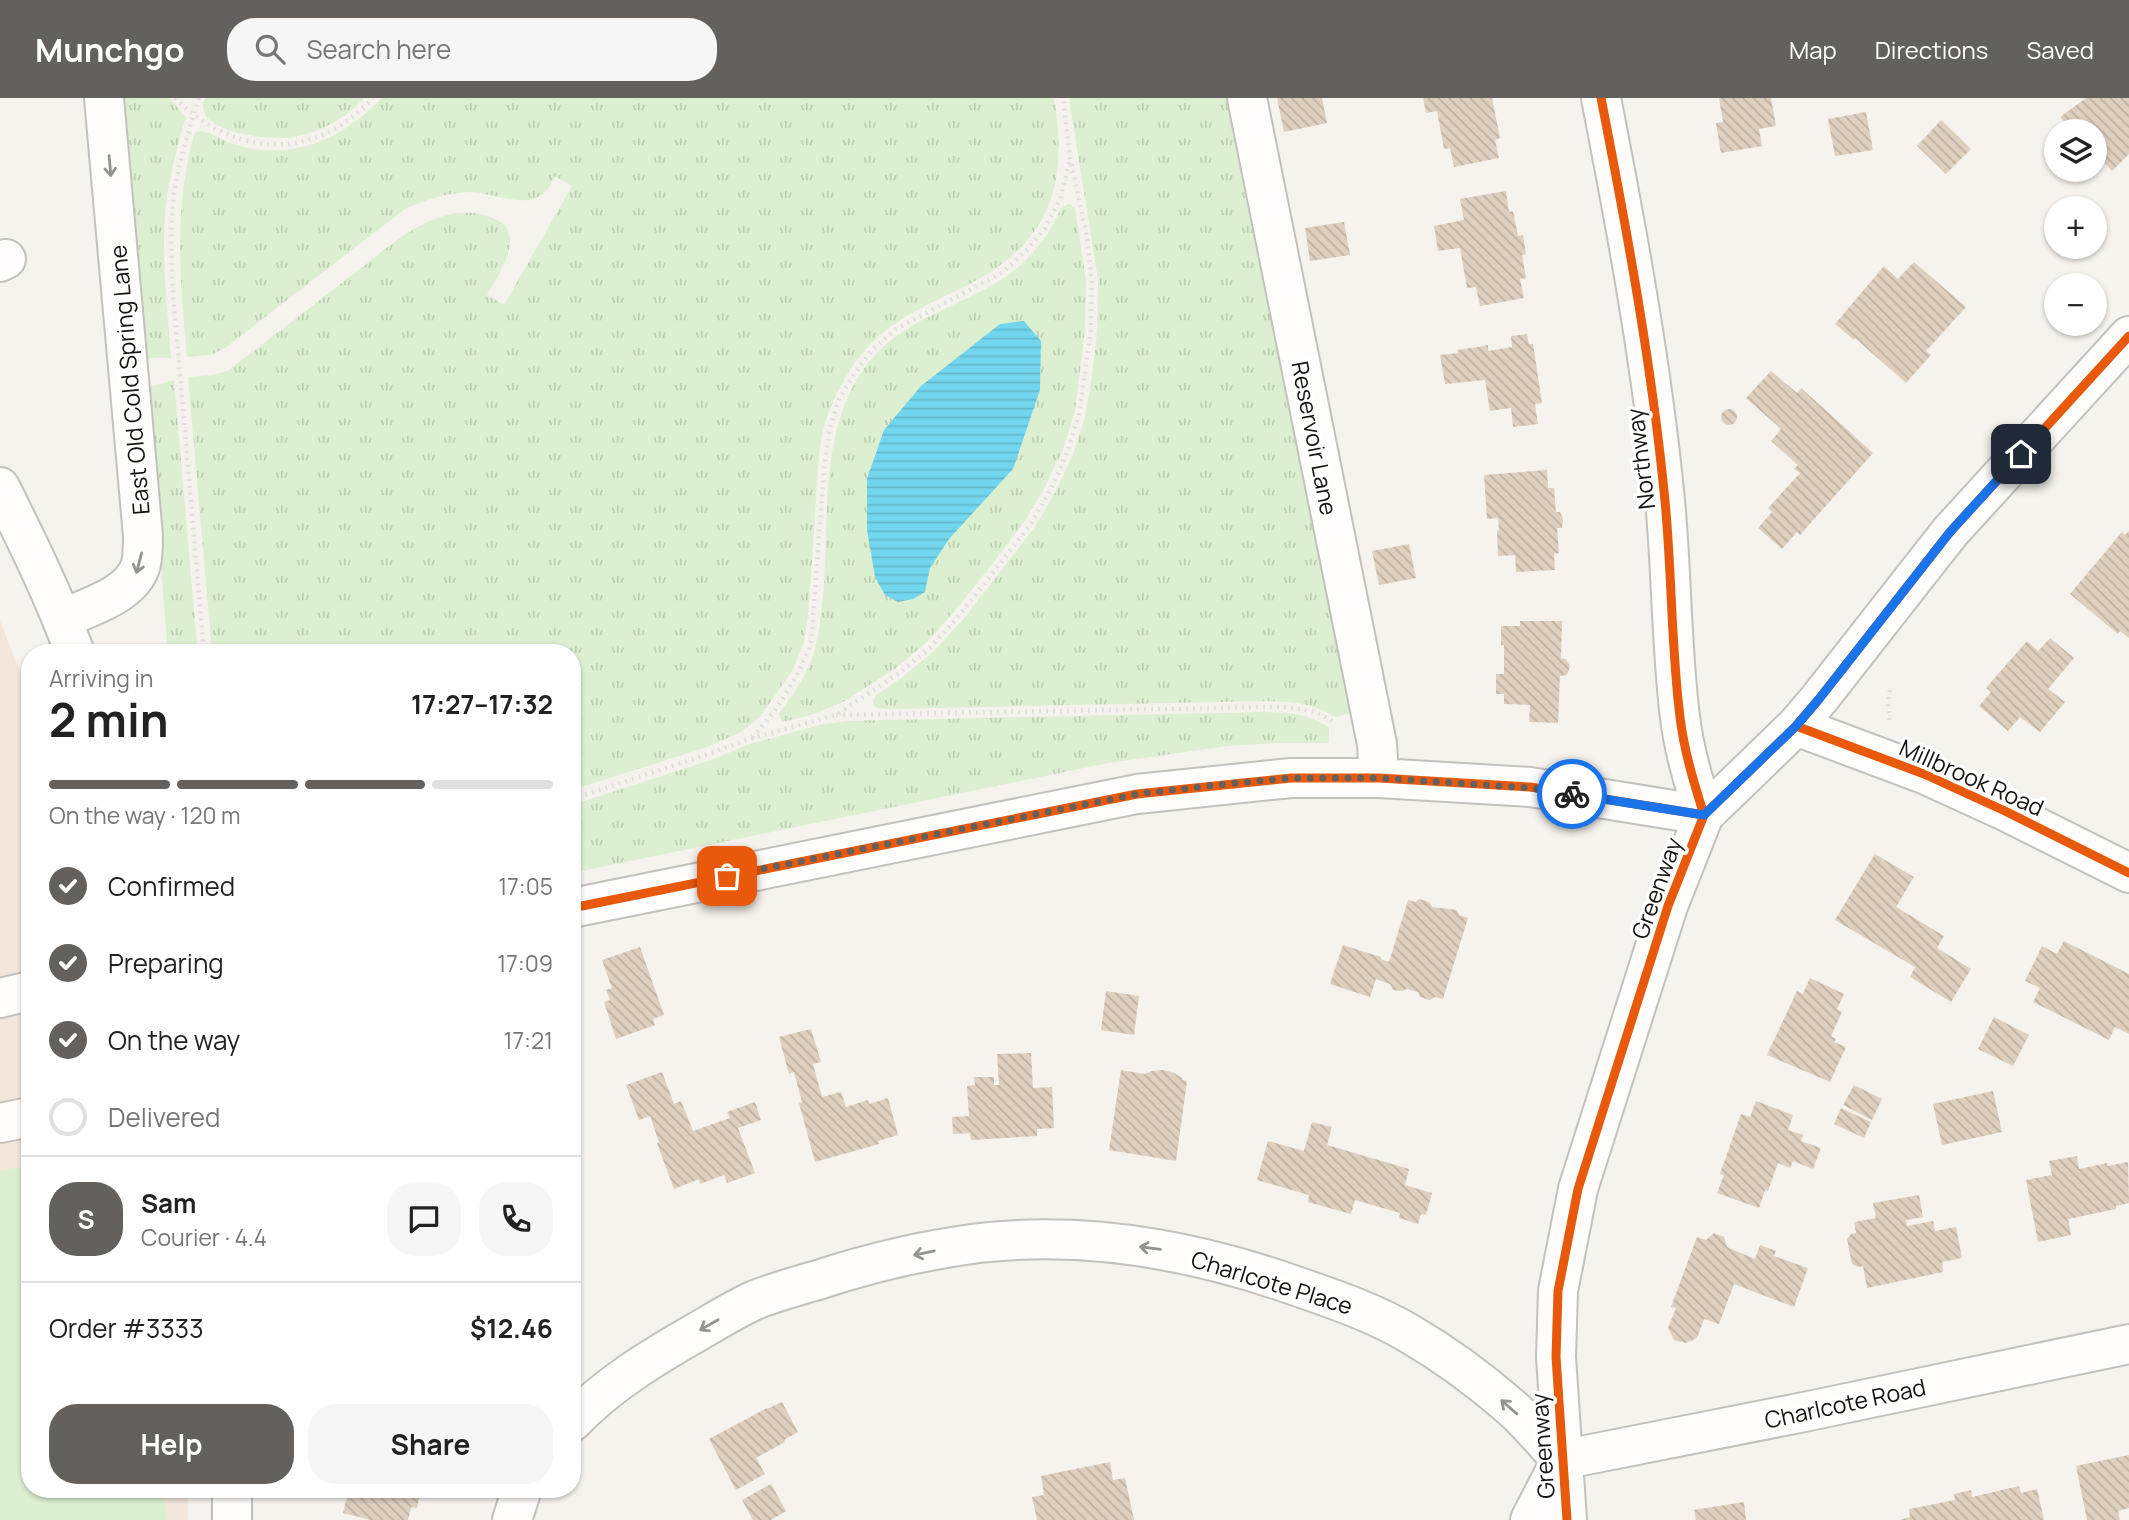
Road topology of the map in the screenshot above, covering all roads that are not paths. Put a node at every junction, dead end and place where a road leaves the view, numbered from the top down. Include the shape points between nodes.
1 (104, 98) edge
2 (1247, 98) edge
3 (1601, 98) edge
4 (2129, 335) edge
5 (0, 487) edge
6 (69, 636) edge
7 (1796, 726) junction
8 (1379, 778) junction
9 (1704, 815) junction
10 (2129, 873) edge
11 (581, 906) edge
12 (21, 994) edge
13 (0, 998) edge
14 (21, 1118) edge
15 (0, 1123) edge
16 (2129, 1344) edge
17 (581, 1414) edge
18 (1561, 1461) junction
19 (232, 1498) edge
20 (519, 1498) edge
21 (232, 1520) edge
22 (512, 1520) edge
23 (1531, 1520) edge
24 (1567, 1520) edge

1 -> 6 street, East Old Cold Spring Lane via 143,536 141,565 134,578
2 - 8 street, Reservoir Lane via 1377,744
3 - 9 street, Northway via 1645,347 1665,502 1680,720
4 - 7 street, Greenway via 1950,532
5 - 6 street
7 - 9 street, Greenway
7 - 10 street, Millbrook Road via 1924,774
8 - 9 street via 1530,788
8 - 11 street via 1291,778 1137,794
9 - 18 street, Greenway via 1668,906 1578,1189 1558,1291
12 - 13 street
14 - 15 street
16 - 18 street, Charlcote Road
18 -> 17 street, Charlcote Place via 1514,1410 1481,1384 1410,1334 1366,1311 1210,1259 1068,1240 979,1243 931,1251 841,1272 755,1300 667,1350
18 - 23 street
18 - 24 street, Greenway
19 - 21 street
20 - 22 street

